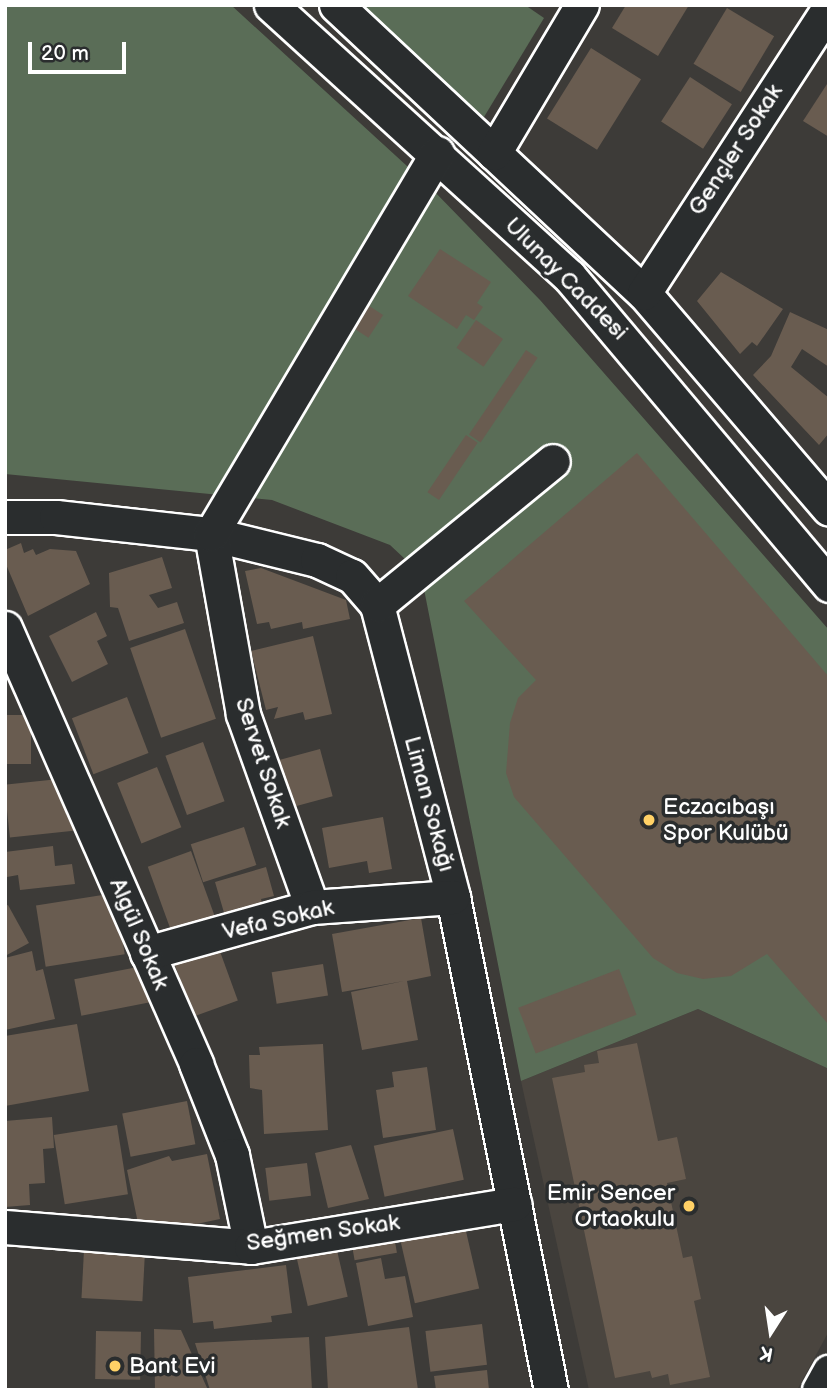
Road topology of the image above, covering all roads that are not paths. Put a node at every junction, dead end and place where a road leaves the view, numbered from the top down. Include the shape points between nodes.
1 (271, 5) edge
2 (336, 5) edge
3 (582, 5) edge
4 (829, 8) edge
5 (437, 153) junction
6 (494, 153) junction
7 (643, 293) junction
8 (553, 461) dead end
9 (825, 495) edge
10 (5, 517) edge
11 (211, 534) junction
12 (829, 585) edge
13 (377, 605) junction
14 (5, 628) edge
15 (453, 897) junction
16 (312, 907) junction
17 (147, 953) junction
18 (515, 1204) junction
19 (5, 1227) edge
20 (251, 1247) junction
21 (829, 1372) edge
22 (551, 1390) edge
23 (818, 1390) edge

1 - 5 street, Ulunay Caddesi
2 - 6 street, Ulunay Caddesi
3 - 6 street
4 - 7 street, Gençler Sokak
5 - 11 street
5 - 12 street, Ulunay Caddesi via 611,321
6 - 7 street, Ulunay Caddesi
7 - 9 street, Ulunay Caddesi
8 - 13 street
10 - 11 street, Liman Sokağı via 56,517
11 - 13 street, Liman Sokağı via 317,560 352,576
11 - 16 street, Servet Sokak via 243,714
13 - 15 street, Liman Sokağı
14 - 17 street, Algül Sokak
15 - 16 street, Vefa Sokak
15 - 18 street, Liman Sokağı
16 - 17 street, Vefa Sokak
17 - 20 street, Algül Sokak via 232,1155
18 - 20 street, Seğmen Sokak
18 - 22 street, Liman Sokağı
19 - 20 street, Seğmen Sokak
21 - 23 street

